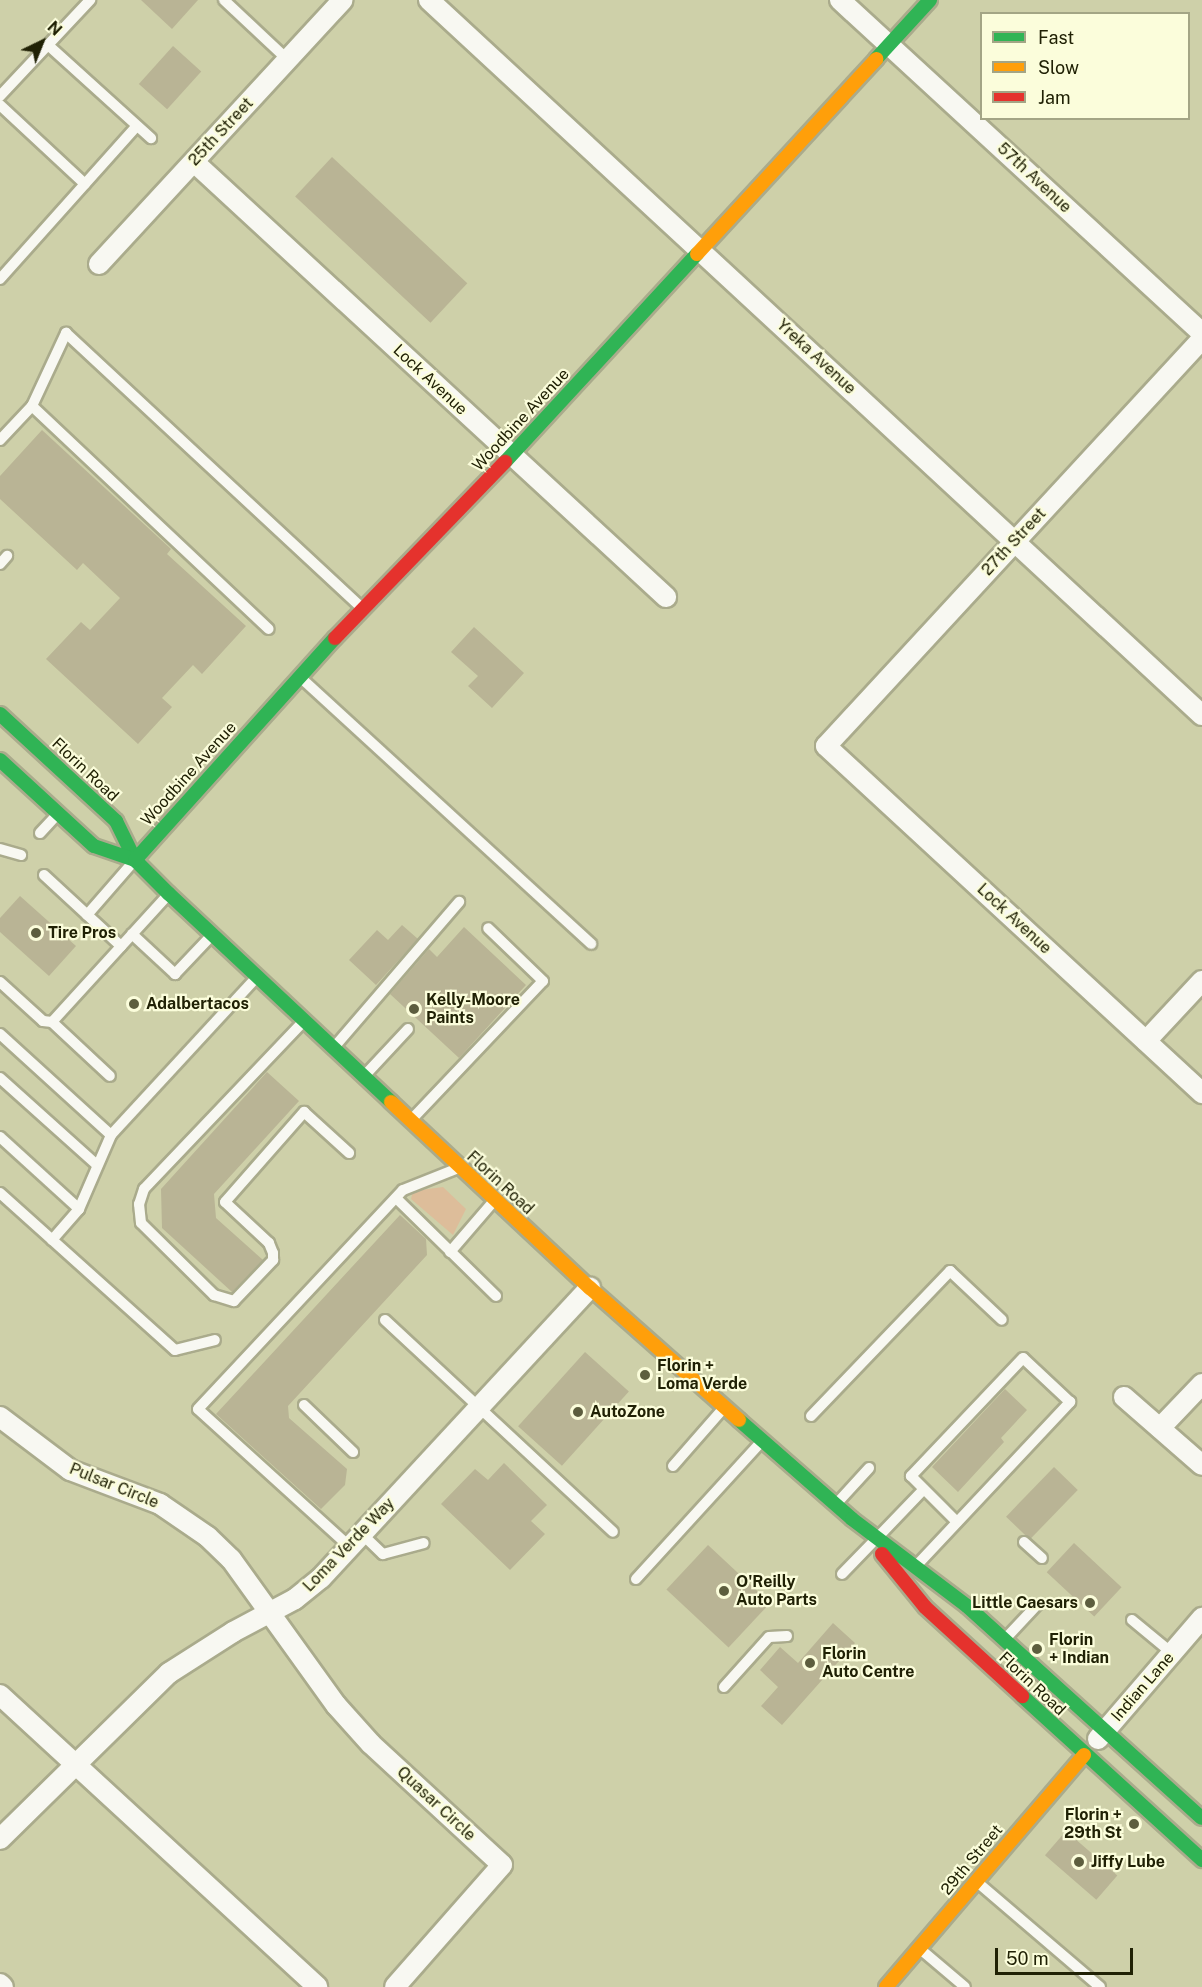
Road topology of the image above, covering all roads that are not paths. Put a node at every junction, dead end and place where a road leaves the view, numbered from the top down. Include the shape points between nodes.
1 (90, 0) edge
2 (224, 0) edge
3 (343, 0) edge
4 (429, 0) edge
5 (840, 0) edge
6 (930, 0) edge
7 (48, 45) junction
8 (889, 45) junction
9 (288, 60) junction
10 (0, 96) edge
11 (0, 105) edge
12 (138, 126) junction
13 (151, 138) dead end
14 (194, 162) junction
15 (85, 184) junction
16 (700, 250) junction
17 (99, 264) dead end
18 (0, 279) edge
19 (1202, 333) edge
20 (1202, 339) edge
21 (32, 406) junction
22 (0, 440) edge
23 (512, 455) junction
24 (1015, 542) junction
25 (666, 597) dead end
26 (362, 609) junction
27 (269, 629) dead end
28 (300, 676) junction
29 (0, 714) edge
30 (1202, 715) edge
31 (826, 746) joint
32 (0, 760) edge
33 (58, 814) junction
34 (40, 833) dead end
35 (0, 849) edge
36 (21, 855) dead end
37 (135, 860) junction
38 (44, 875) dead end
39 (169, 894) junction
40 (459, 902) dead end
41 (87, 915) junction
42 (488, 928) dead end
43 (132, 933) junction
44 (212, 935) junction
45 (591, 944) dead end
46 (121, 946) junction
47 (256, 978) junction
48 (1202, 981) edge
49 (0, 982) edge
50 (52, 1022) junction
51 (303, 1023) junction
52 (408, 1029) dead end
53 (0, 1034) edge
54 (1146, 1041) junction
55 (332, 1049) junction
56 (110, 1076) dead end
57 (0, 1078) edge
58 (362, 1078) junction
59 (1202, 1093) edge
60 (409, 1122) junction
61 (111, 1135) junction
62 (0, 1137) edge
63 (349, 1153) dead end
64 (96, 1164) junction
65 (459, 1167) junction
66 (0, 1193) edge
67 (396, 1198) junction
68 (495, 1201) junction
69 (79, 1209) junction
70 (52, 1240) junction
71 (450, 1252) junction
72 (590, 1288) junction
73 (496, 1296) dead end
74 (385, 1320) dead end
75 (1002, 1320) dead end
76 (215, 1340) dead end
77 (1202, 1384) edge
78 (1124, 1397) dead end
79 (304, 1406) dead end
80 (481, 1406) junction
81 (725, 1407) junction
82 (811, 1416) dead end
83 (0, 1417) edge
84 (1160, 1428) junction
85 (762, 1440) junction
86 (353, 1452) dead end
87 (1202, 1465) edge
88 (674, 1466) dead end
89 (868, 1468) dead end
90 (924, 1490) junction
91 (836, 1505) junction
92 (957, 1522) junction
93 (613, 1532) dead end
94 (356, 1540) junction
95 (875, 1540) junction
96 (1024, 1542) dead end
97 (424, 1543) dead end
98 (1042, 1558) dead end
99 (916, 1566) junction
100 (842, 1574) dead end
101 (636, 1579) dead end
102 (1037, 1605) dead end
103 (269, 1615) junction
104 (1202, 1618) edge
105 (1132, 1620) dead end
106 (788, 1636) dead end
107 (1004, 1640) junction
108 (1172, 1653) junction
109 (724, 1687) dead end
110 (0, 1695) edge
111 (1104, 1732) junction
112 (1084, 1755) junction
113 (76, 1765) junction
114 (1202, 1818) edge
115 (0, 1839) edge
116 (1202, 1860) edge
117 (976, 1881) junction
118 (919, 1948) junction
119 (0, 1984) edge
120 (3, 1987) edge
121 (317, 1987) edge
122 (395, 1987) edge
123 (886, 1987) edge
124 (965, 1987) edge
125 (1100, 1987) edge

1 - 7 lane
2 - 9 lane
3 - 9 street, 25th Street
4 - 16 street, Yreka Avenue
5 - 8 street, 57th Avenue
6 - 8 main road, Woodbine Avenue
7 - 10 lane
7 - 12 lane
8 - 16 main road, Woodbine Avenue
8 - 19 street, 57th Avenue
9 - 14 street, 25th Street
11 - 15 lane
12 - 13 lane
12 - 15 lane
14 - 17 street, 25th Street
14 - 23 street, Lock Avenue
15 - 18 lane
16 - 23 main road, Woodbine Avenue
16 - 24 street, Yreka Avenue
20 - 24 street, 27th Street
21 - 22 lane
21 - 26 lane via 66,333
21 - 27 lane
23 - 25 street, Lock Avenue
23 - 26 main road, Woodbine Avenue
24 - 30 street, Yreka Avenue
24 - 31 street, 27th Street
26 - 28 main road, Woodbine Avenue
28 - 37 main road, Woodbine Avenue
28 - 45 lane
29 - 37 main road, Florin Road via 116,821
31 - 54 street, Lock Avenue
32 - 33 main road, Florin Road via 7,774
33 - 34 lane
33 - 37 main road, Florin Road via 94,846
35 - 36 lane
37 - 39 main road, Florin Road
37 - 41 lane
38 - 41 lane
39 - 43 lane
39 - 44 main road, Florin Road
40 - 55 lane
41 - 46 lane
42 - 60 lane via 543,981
43 - 44 lane via 176,974
43 - 46 lane
44 - 47 main road, Florin Road
46 - 50 lane
47 - 51 main road, Florin Road
47 - 61 lane
48 - 54 street
49 - 50 lane via 43,1021
50 - 56 lane
51 - 55 main road, Florin Road
51 - 63 lane via 144,1189 139,1204 141,1223 214,1295 234,1301 273,1260 273,1253 269,1243 225,1202 304,1112
52 - 58 lane
53 - 61 lane
54 - 59 street, Lock Avenue
55 - 58 main road, Florin Road
57 - 64 lane
58 - 60 main road, Florin Road
60 - 65 main road, Florin Road
61 - 64 lane
62 - 69 lane
64 - 69 lane
65 - 67 lane via 403,1190
65 - 68 main road, Florin Road
66 - 70 lane
67 - 71 lane
67 - 94 lane via 198,1409
68 - 71 lane
68 - 72 main road, Florin Road
69 - 70 lane
70 - 76 lane via 175,1350
71 - 73 lane
72 - 80 street, Loma Verde Way
72 - 81 main road, Florin Road
74 - 80 lane
75 - 82 lane via 950,1271
77 - 84 street
78 - 84 street
79 - 86 lane
80 - 93 lane
80 - 94 street, Loma Verde Way
81 - 85 main road, Florin Road
81 - 88 lane
83 - 103 street, Pulsar Circle via 70,1470 134,1492 185,1519 231,1559
84 - 87 street
85 - 91 main road, Florin Road
85 - 101 lane
89 - 91 lane
90 - 92 lane
90 - 92 lane via 911,1476 1023,1358 1070,1402
90 - 95 lane
91 - 95 main road, Florin Road
92 - 99 lane
94 - 97 lane via 383,1554
94 - 103 street, Loma Verde Way via 321,1578
95 - 99 main road, Florin Road
95 - 100 lane
95 - 112 main road, Florin Road via 925,1606
96 - 98 lane
99 - 107 main road, Florin Road via 972,1601
102 - 107 lane
103 - 113 street, Loma Verde Way via 233,1632 169,1673
103 - 122 street, Quasar Circle via 336,1705 371,1744 502,1865
104 - 108 street, Indian Lane
105 - 108 lane
106 - 109 lane via 769,1637
107 - 111 main road, Florin Road
108 - 111 street, Indian Lane
110 - 113 street
111 - 112 street, Indian Lane
111 - 114 main road, Florin Road
112 - 116 main road, Florin Road
112 - 117 main road, 29th Street
113 - 115 street, Loma Verde Way
113 - 121 street
117 - 118 main road, 29th Street
117 - 125 lane
118 - 123 main road, 29th Street
118 - 124 lane
119 - 120 street

